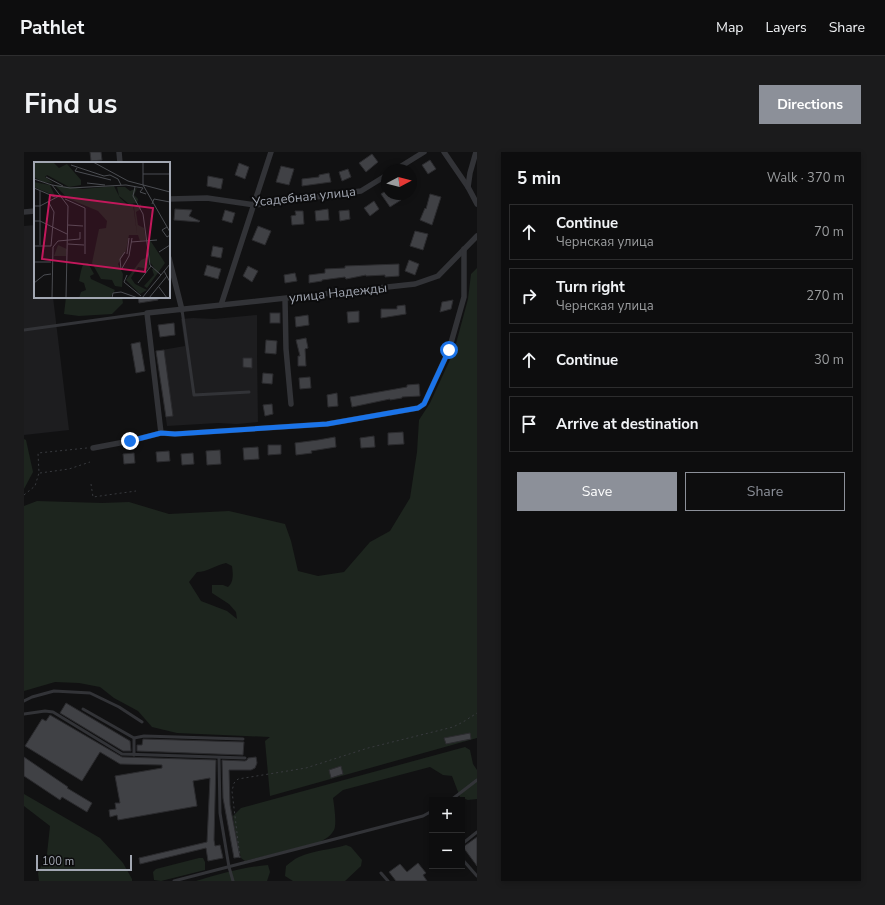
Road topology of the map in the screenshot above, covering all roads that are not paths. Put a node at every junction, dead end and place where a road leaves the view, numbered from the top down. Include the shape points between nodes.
1 (119, 152) edge
2 (271, 152) edge
3 (424, 152) edge
4 (444, 152) edge
5 (476, 152) edge
6 (120, 162) edge
7 (405, 164) edge
8 (381, 179) edge
9 (468, 187) junction
10 (170, 199) edge
11 (477, 204) edge
12 (255, 205) junction
13 (34, 211) edge
14 (24, 212) edge
15 (477, 236) edge
16 (464, 249) junction
17 (170, 262) edge
18 (285, 299) junction
19 (221, 306) junction
20 (182, 310) junction
21 (147, 313) junction
22 (24, 330) edge
23 (249, 392) dead end
24 (291, 404) dead end
25 (161, 433) junction
26 (93, 448) road end
27 (24, 701) edge
28 (83, 709) dead end
29 (24, 714) edge
30 (142, 722) dead end
31 (134, 738) junction
32 (244, 739) dead end
33 (134, 755) junction
34 (219, 758) junction
35 (245, 758) dead end
36 (477, 780) edge
37 (455, 797) edge
38 (429, 813) edge
39 (477, 832) edge
40 (465, 842) edge
41 (465, 862) edge
42 (229, 867) junction
43 (381, 873) dead end
44 (477, 876) edge
45 (174, 881) edge
46 (233, 881) edge
47 (388, 881) edge

1 - 6 street
2 - 12 street
3 - 7 street
4 - 9 street
5 - 9 street
8 - 12 street, Усадебная улица via 361,191
9 - 11 street
10 - 12 street, Усадебная улица via 207,198
12 - 19 street
13 - 14 street
15 - 16 street, улица Надежды
16 - 18 street, улица Надежды via 438,276 415,284
16 - 25 street via 464,297 449,350 424,404 418,408 327,424
17 - 20 street
18 - 19 street, улица Надежды
18 - 24 street
19 - 20 street, улица Надежды
20 - 21 street, улица Надежды
20 - 23 lane via 194,395
21 - 22 lane
21 - 25 street
25 - 26 street
27 - 30 lane via 54,690 90,693
28 - 31 lane
29 - 33 lane via 53,712 122,754
31 - 32 lane via 144,736
31 - 33 lane
33 - 34 lane
34 - 35 lane
34 - 42 lane via 220,813
36 - 37 lane
38 - 42 lane
39 - 40 lane
41 - 44 lane
42 - 45 lane
42 - 46 lane
43 - 47 lane

